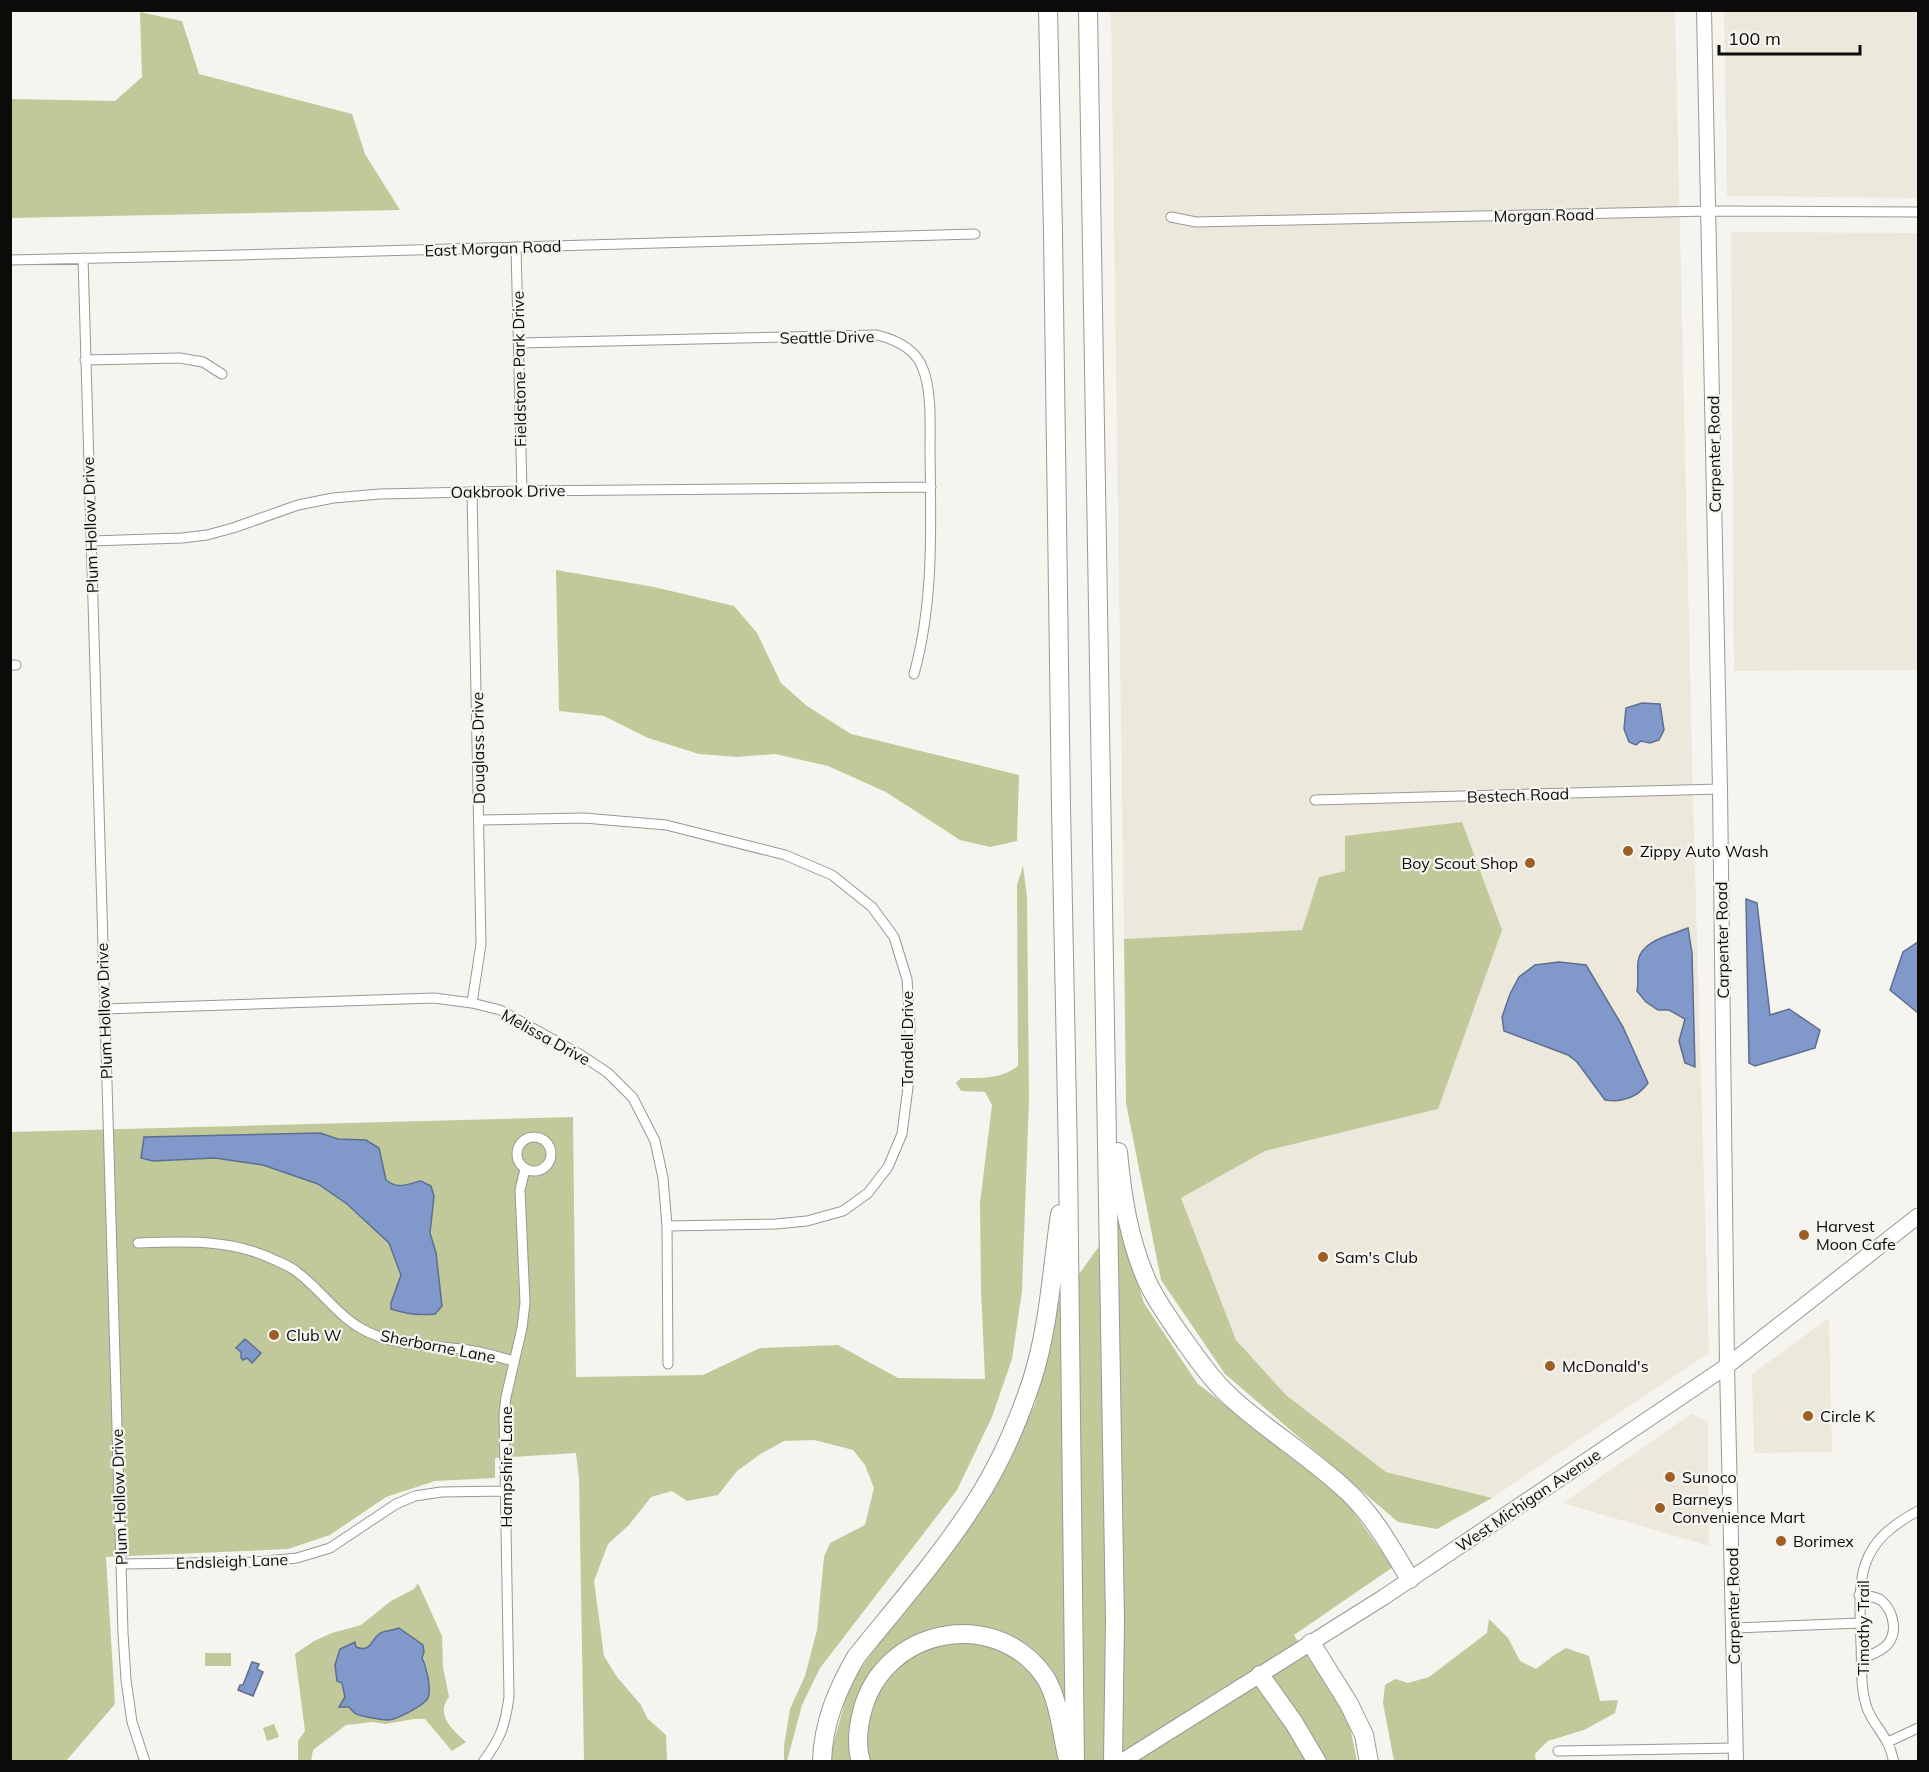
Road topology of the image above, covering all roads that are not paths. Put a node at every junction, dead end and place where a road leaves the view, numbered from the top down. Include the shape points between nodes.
1 (1048, 10) edge
2 (1088, 10) edge
3 (1704, 10) edge
4 (1709, 211) junction
5 (1918, 212) edge
6 (1171, 217) dead end
7 (975, 234) dead end
8 (516, 247) junction
9 (83, 258) junction
10 (10, 260) edge
11 (519, 344) junction
12 (86, 360) junction
13 (222, 374) dead end
14 (931, 487) junction
15 (522, 491) junction
16 (472, 492) junction
17 (91, 541) junction
18 (914, 674) dead end
19 (1720, 789) junction
20 (1316, 800) dead end
21 (480, 820) junction
22 (472, 1003) junction
23 (104, 1008) junction
24 (1106, 1043) junction
25 (1068, 1158) junction
26 (525, 1169) dead end
27 (1918, 1216) edge
28 (667, 1226) junction
29 (138, 1243) dead end
30 (514, 1361) junction
31 (668, 1364) dead end
32 (1727, 1366) junction
33 (506, 1491) junction
34 (1918, 1511) edge
35 (122, 1564) junction
36 (1410, 1579) junction
37 (1859, 1595) junction
38 (1860, 1623) junction
39 (1734, 1628) junction
40 (1311, 1643) junction
41 (1862, 1659) junction
42 (1260, 1675) junction
43 (1918, 1728) edge
44 (1888, 1742) junction
45 (1558, 1751) dead end
46 (1736, 1755) edge
47 (145, 1761) edge
48 (483, 1761) edge
49 (822, 1761) edge
50 (861, 1761) edge
51 (1068, 1761) edge
52 (1076, 1761) edge
53 (1115, 1761) edge
54 (1317, 1761) edge
55 (1370, 1761) edge
56 (1894, 1761) edge

1 - 25 highway
2 - 24 highway
3 - 4 main road, Carpenter Road
4 - 5 street, Morgan Road
4 - 6 street, Morgan Road via 1196,222
4 - 19 main road, Carpenter Road
7 - 8 street, East Morgan Road
8 - 9 street, East Morgan Road
8 - 11 street, Fieldstone Park Drive
9 - 10 street, East Morgan Road
9 - 12 street, Plum Hollow Drive
11 - 14 street, Seattle Drive via 877,335 891,338 905,345 924,369 929,400
11 - 15 street, Fieldstone Park Drive
12 - 13 street via 180,358 202,362
12 - 17 street, Plum Hollow Drive
14 - 15 street, Oakbrook Drive
14 - 18 street, Seattle Drive via 930,578
15 - 16 street, Oakbrook Drive
16 - 17 street, Oakbrook Drive via 333,498 207,535
16 - 21 street, Douglass Drive
17 - 23 street, Plum Hollow Drive
19 - 20 street, Bestech Road
19 - 32 main road, Carpenter Road
21 - 22 street, Douglass Drive via 481,944
21 - 28 street, Tandell Drive via 584,818 666,825 785,855 832,875 872,907 894,937 907,979 908,1087 902,1134 888,1167 868,1193 843,1211 807,1221
22 - 23 street, Melissa Drive via 434,998
22 - 28 street, Melissa Drive via 500,1010 581,1055 608,1073 633,1098 656,1141
23 - 35 street, Plum Hollow Drive
24 - 36 highway via 1126,1214 1148,1282 1166,1314 1206,1372 1235,1402 1348,1492 1376,1524
24 - 53 highway
25 - 49 highway via 1046,1321 1032,1380 1010,1437 969,1511 846,1674 828,1717
25 - 52 highway
26 - 30 street, Hampshire Lane via 520,1190 525,1303
27 - 32 highway, West Michigan Avenue
28 - 31 street, Melissa Drive
29 - 30 street, Sherborne Lane via 192,1241 261,1253 296,1271 362,1329 392,1339
30 - 33 street, Hampshire Lane via 504,1414
32 - 36 highway, West Michigan Avenue
32 - 39 main road, Carpenter Road
33 - 35 street, Endsleigh Lane via 415,1496 396,1504 330,1548 297,1558
33 - 48 street, Hampshire Lane via 509,1697 506,1721
34 - 37 street, Timothy Trail via 1898,1522 1878,1542 1867,1559
35 - 47 street, Plum Hollow Drive via 126,1680 132,1722
36 - 40 highway, West Michigan Avenue
37 - 38 street, Timothy Trail
37 - 41 street via 1882,1601 1893,1622 1893,1634 1887,1644
38 - 39 street
38 - 41 street, Timothy Trail
39 - 46 main road, Carpenter Road
40 - 42 highway, West Michigan Avenue
40 - 55 highway via 1349,1704 1364,1735
41 - 44 street, Timothy Trail via 1867,1707
42 - 53 highway, West Michigan Avenue
42 - 54 highway
43 - 44 street
44 - 56 street, Timothy Trail
45 - 46 street
50 - 51 highway via 858,1742 865,1700 889,1663 924,1641 968,1634 1010,1646 1045,1678 1058,1711

